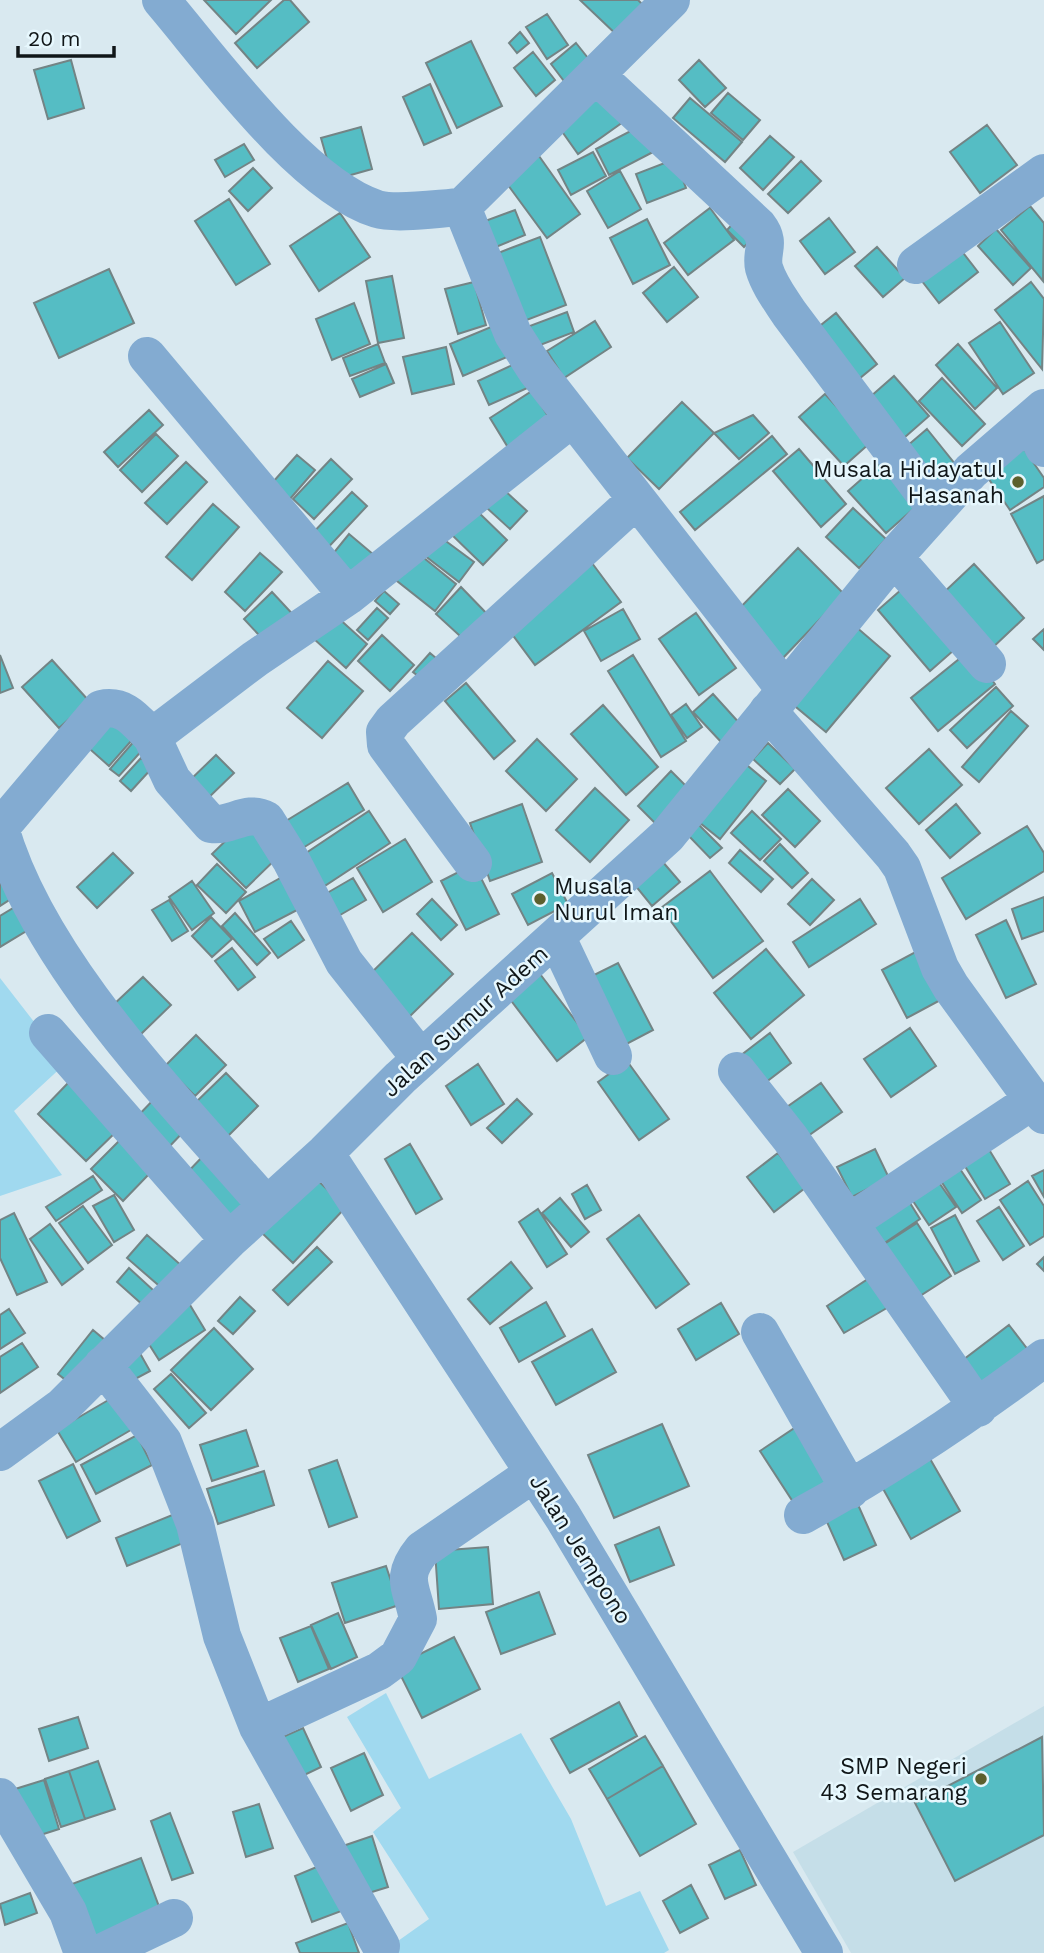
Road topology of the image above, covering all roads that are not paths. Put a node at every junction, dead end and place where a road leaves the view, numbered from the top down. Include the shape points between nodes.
1 (160, 0) edge
2 (665, 2) edge
3 (597, 76) junction
4 (1044, 173) edge
5 (462, 207) junction
6 (916, 265) dead end
7 (147, 356) dead end
8 (572, 418) junction
9 (1039, 425) edge
10 (636, 500) junction
11 (936, 509) junction
12 (894, 556) junction
13 (348, 596) junction
14 (988, 664) dead end
15 (776, 699) junction
16 (152, 737) junction
17 (0, 828) edge
18 (473, 863) dead end
19 (557, 938) junction
20 (48, 1033) dead end
21 (613, 1055) dead end
22 (421, 1059) junction
23 (737, 1071) dead end
24 (1038, 1108) edge
25 (325, 1153) junction
26 (266, 1205) junction
27 (850, 1222) junction
28 (229, 1240) junction
29 (761, 1332) dead end
30 (1044, 1358) edge
31 (103, 1366) junction
32 (978, 1408) junction
33 (0, 1452) edge
34 (534, 1473) junction
35 (850, 1490) junction
36 (803, 1515) dead end
37 (258, 1727) junction
38 (0, 1797) edge
39 (174, 1918) dead end
40 (381, 1946) dead end
41 (83, 1953) edge
42 (101, 1953) edge
43 (824, 1953) edge

1 - 5 street via 268,125 326,183 380,210
2 - 3 street
3 - 5 street via 545,121
3 - 11 street via 758,226 767,244 763,264 768,280
4 - 6 street
5 - 8 street via 513,334
7 - 13 street
8 - 10 street
8 - 13 street
9 - 11 street, Jalan Sumur Adem via 971,471
10 - 15 street
10 - 18 street via 385,732 386,745
11 - 12 street, Jalan Sumur Adem
12 - 14 street
12 - 15 street, Jalan Sumur Adem
13 - 16 street
15 - 19 street, Jalan Sumur Adem via 667,836
15 - 24 street via 902,868 940,968
16 - 17 street via 125,710 116,706 101,709
16 - 22 street via 172,780 211,824 250,816 266,820 344,962
17 - 26 street via 8,856 47,933 126,1045
19 - 21 street
19 - 22 street, Jalan Sumur Adem
20 - 28 street
22 - 25 street, Jalan Sumur Adem
23 - 27 street
24 - 27 street
25 - 26 street, Jalan Sumur Adem
25 - 34 street, Jalan Jempono
26 - 28 street, Jalan Sumur Adem
27 - 32 street
28 - 31 street, Jalan Sumur Adem
29 - 35 street
30 - 32 street
31 - 33 street, Jalan Sumur Adem via 63,1406
31 - 37 street via 163,1442 195,1524 222,1636
32 - 35 street
34 - 37 street via 422,1550 409,1565 407,1577 418,1619 398,1657 363,1679
34 - 43 street, Jalan Jempono
35 - 36 street
37 - 40 street
38 - 41 street via 68,1912
39 - 42 street

